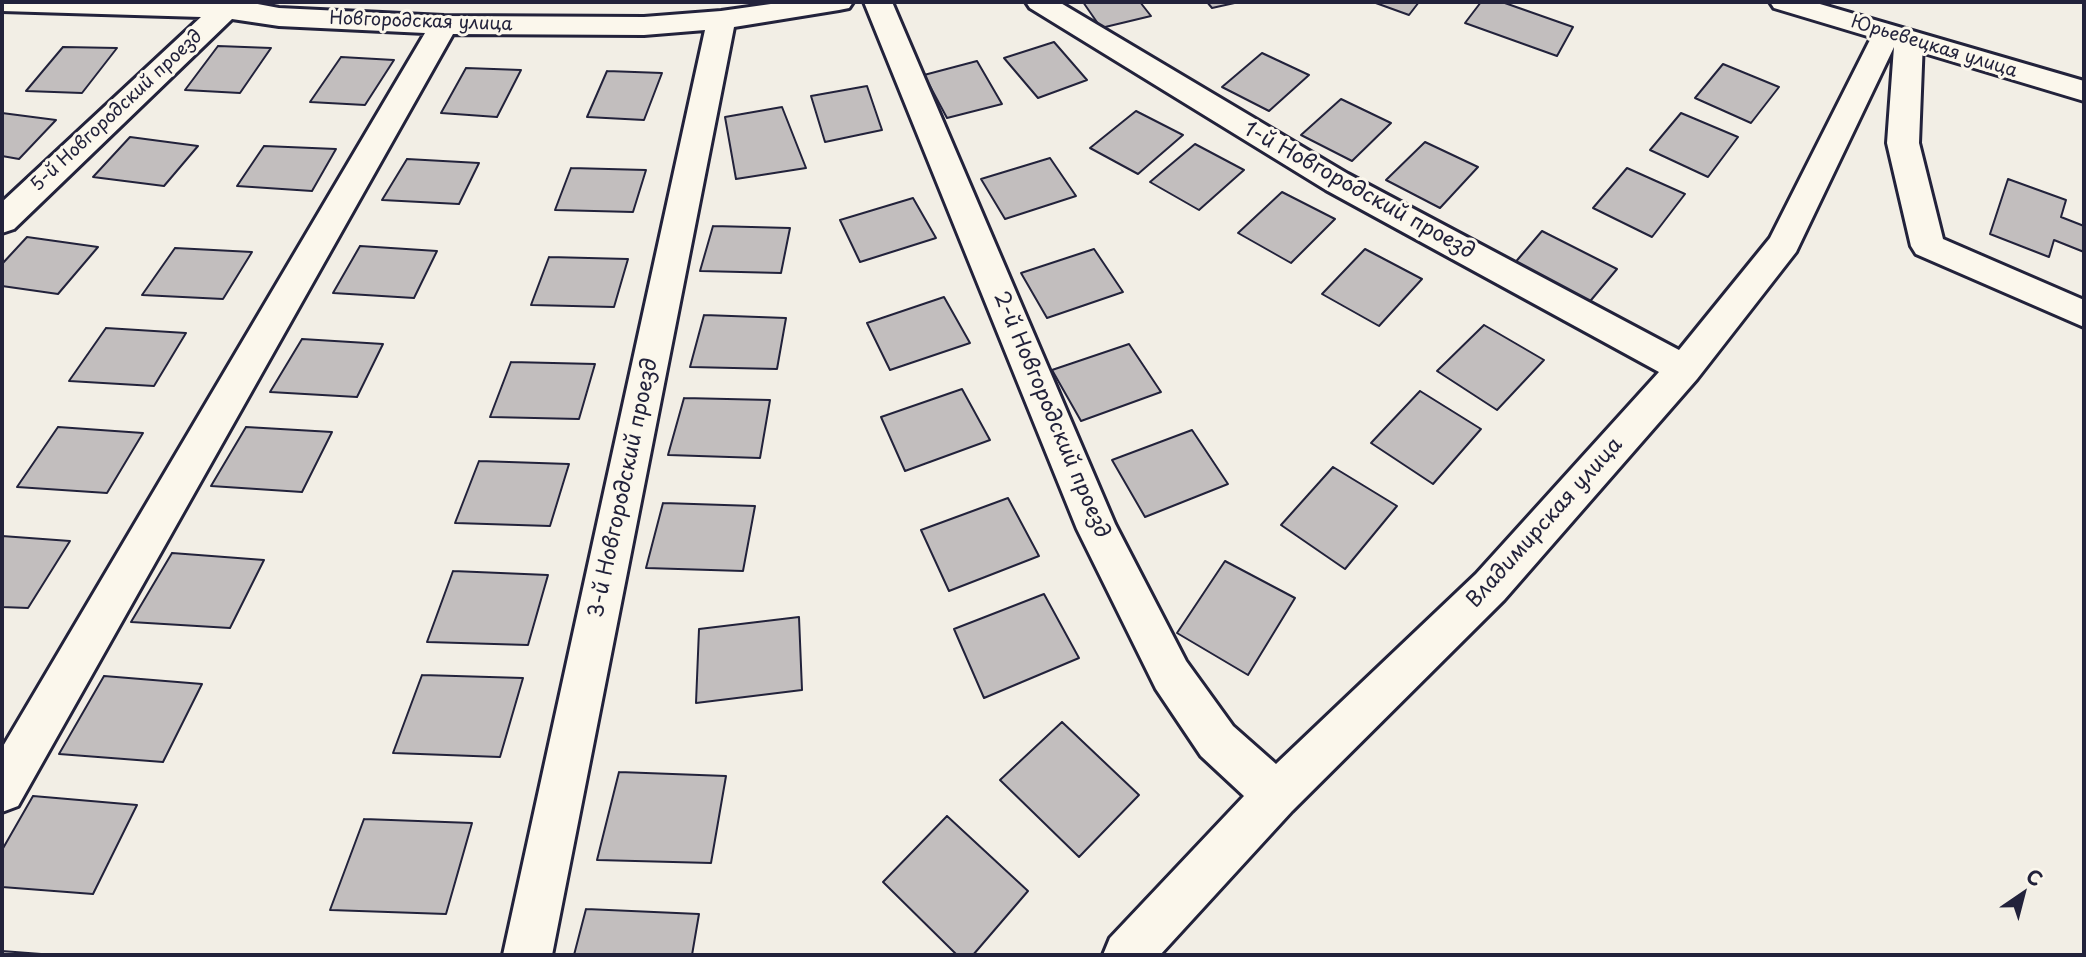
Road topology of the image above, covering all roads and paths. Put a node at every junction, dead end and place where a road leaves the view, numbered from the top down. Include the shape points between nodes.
1 (839, 2) edge
2 (878, 2) edge
3 (1040, 2) edge
4 (1784, 2) edge
5 (2, 3) edge
6 (229, 5) edge
7 (720, 20) junction
8 (444, 25) junction
9 (1898, 37) junction
10 (2084, 91) edge
11 (2, 221) edge
12 (2084, 314) edge
13 (1684, 369) junction
14 (2, 790) edge
15 (1276, 795) junction
16 (528, 955) edge
17 (1127, 955) edge

1 - 7 street, Новгородская улица
2 - 15 street, 2-й Новгородский проезд via 1097,529 1171,675 1217,741
3 - 13 street, 1-й Новгородский проезд via 1337,182
4 - 9 street, Юрьевецкая улица
5 - 6 street, Новгородская улица
6 - 8 street, Новгородская улица via 279,17
6 - 11 street, 5-й Новгородский проезд
7 - 8 street, Новгородская улица via 643,26
7 - 16 street, 3-й Новгородский проезд
8 - 14 street
9 - 10 street, Юрьевецкая улица
9 - 12 street via 1903,142 1928,246
9 - 13 street, Владимирская улица via 1784,244
13 - 15 street, Владимирская улица via 1490,587
15 - 17 street, Владимирская улица

